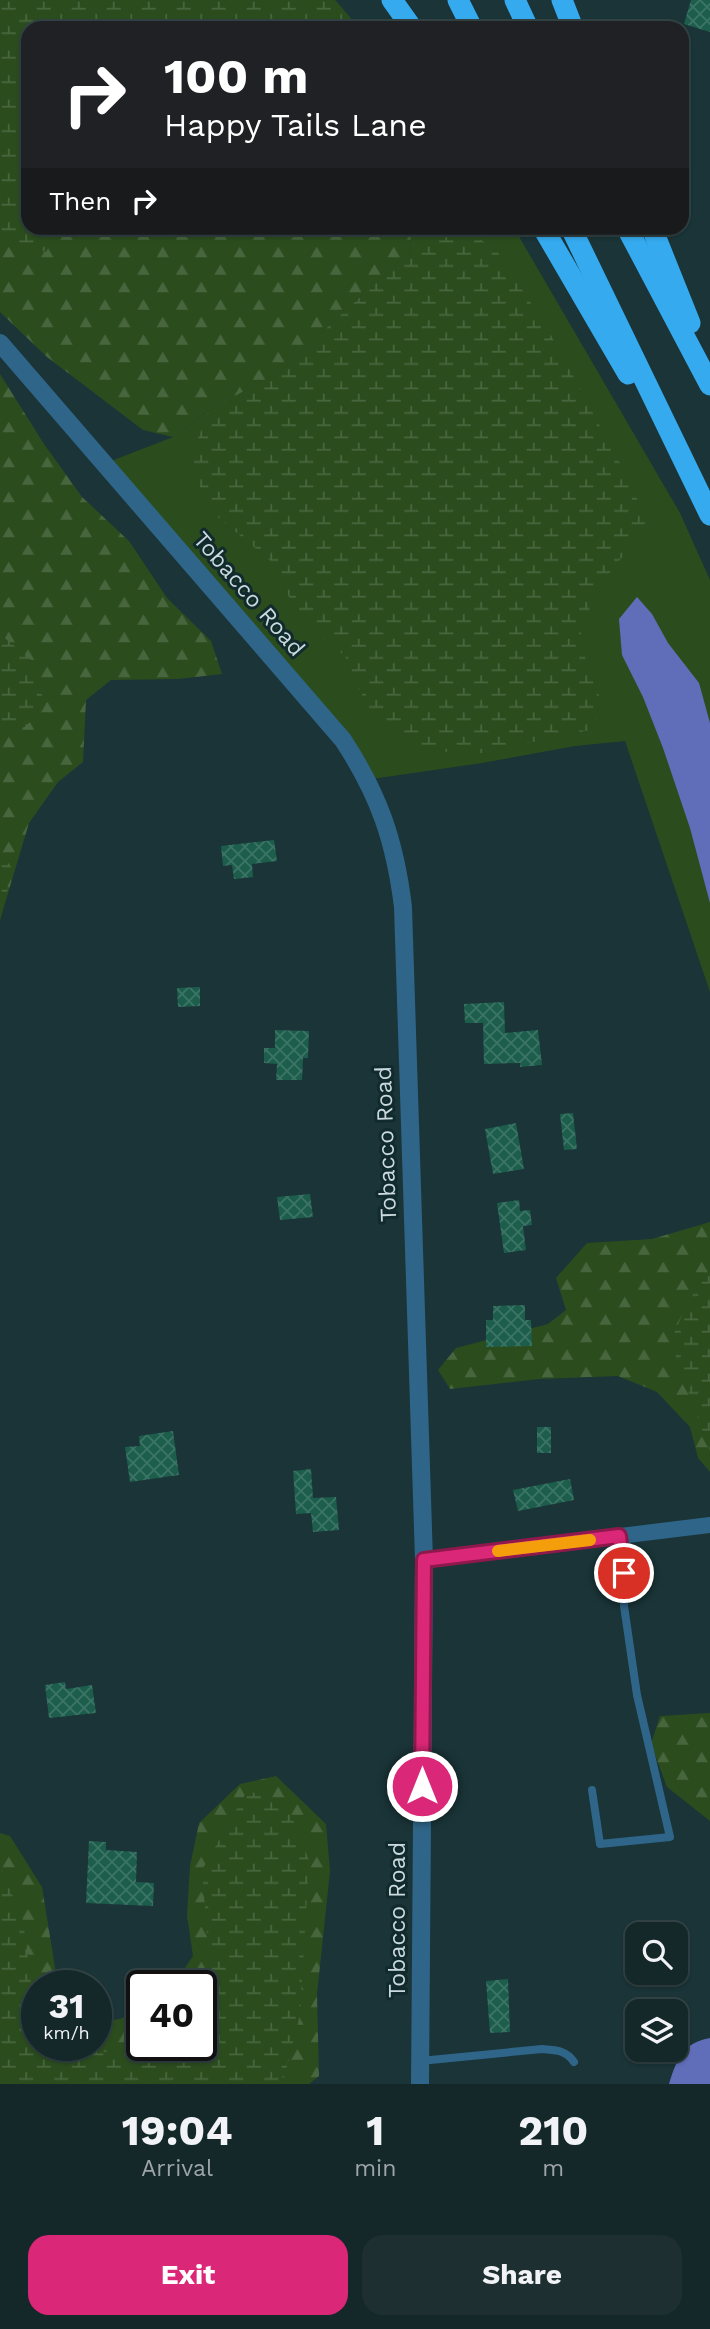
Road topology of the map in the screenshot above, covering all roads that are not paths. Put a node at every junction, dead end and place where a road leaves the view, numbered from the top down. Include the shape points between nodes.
1 (393, 0) edge
2 (458, 0) edge
3 (515, 0) edge
4 (562, 0) edge
5 (407, 21) edge
6 (468, 21) edge
7 (525, 21) edge
8 (570, 21) edge
9 (546, 235) edge
10 (574, 235) edge
11 (631, 235) edge
12 (655, 235) edge
13 (0, 344) edge
14 (710, 373) edge
15 (710, 385) edge
16 (693, 481) junction
17 (710, 515) edge
18 (710, 1525) edge
19 (619, 1536) junction
20 (424, 1560) junction
21 (593, 1790) dead end
22 (420, 2061) junction
23 (574, 2062) dead end
24 (420, 2084) edge

1 - 5 highway
2 - 6 highway
3 - 7 highway
4 - 8 highway
9 - 16 highway
10 - 16 highway
11 - 15 highway
12 - 14 highway
13 - 20 street, Tobacco Road via 343,740 368,782 390,834 403,907
16 - 17 highway
18 - 19 street
19 - 20 street
19 - 21 lane via 637,1695 670,1837 600,1844
20 - 22 street, Tobacco Road
22 - 23 lane via 542,2049 560,2050
22 - 24 street, Tobacco Road

